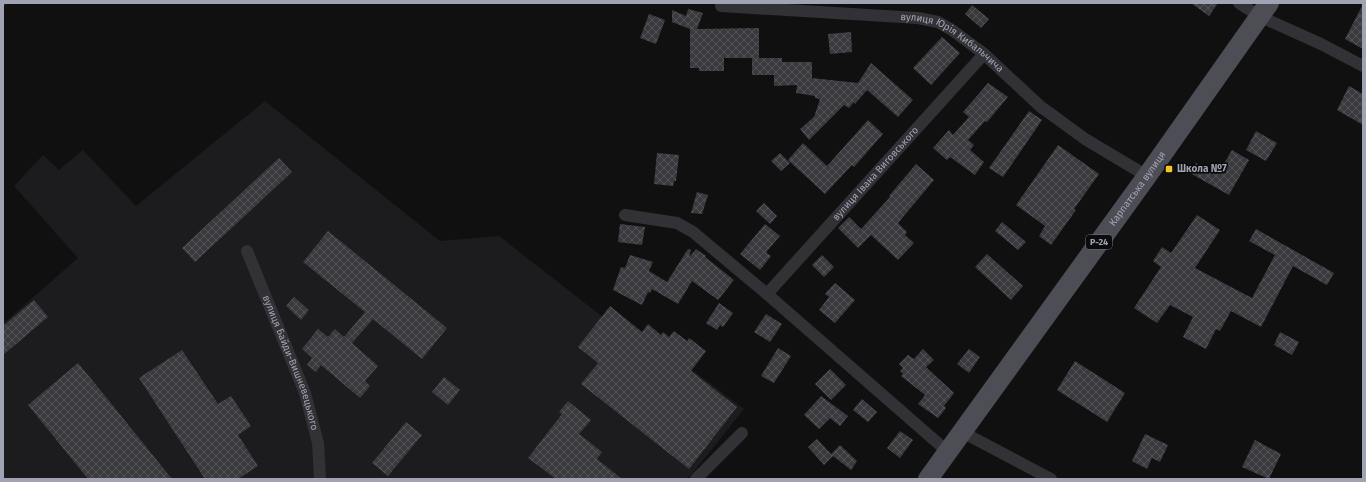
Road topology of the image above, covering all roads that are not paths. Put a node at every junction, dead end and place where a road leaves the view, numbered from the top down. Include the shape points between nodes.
1 (1239, 3) edge
2 (721, 6) dead end
3 (1264, 10) edge
4 (984, 54) junction
5 (1363, 66) edge
6 (1147, 176) junction
7 (625, 215) dead end
8 (247, 251) dead end
9 (767, 294) junction
10 (962, 432) junction
11 (742, 433) dead end
12 (948, 452) junction
13 (320, 479) edge
14 (696, 479) edge
15 (928, 479) edge
16 (1052, 479) edge

1 - 3 street
2 - 4 street, вулиця Юрія Кибальчича via 930,20 949,28
3 - 5 street via 1320,44
3 - 6 main road, Карпатська вулиця / Р-24
4 - 6 street, вулиця Юрія Кибальчича via 1055,117 1085,139
4 - 9 street, вулиця Івана Виговського
6 - 10 main road, Карпатська вулиця / Р-24
7 - 9 street via 677,223 693,232
8 - 13 street, вулиця Байди-Вишневецького via 305,393 318,443
9 - 12 street
10 - 12 main road, Карпатська вулиця / Р-24
10 - 16 street
11 - 14 street
12 - 15 main road, Карпатська вулиця / Р-24

